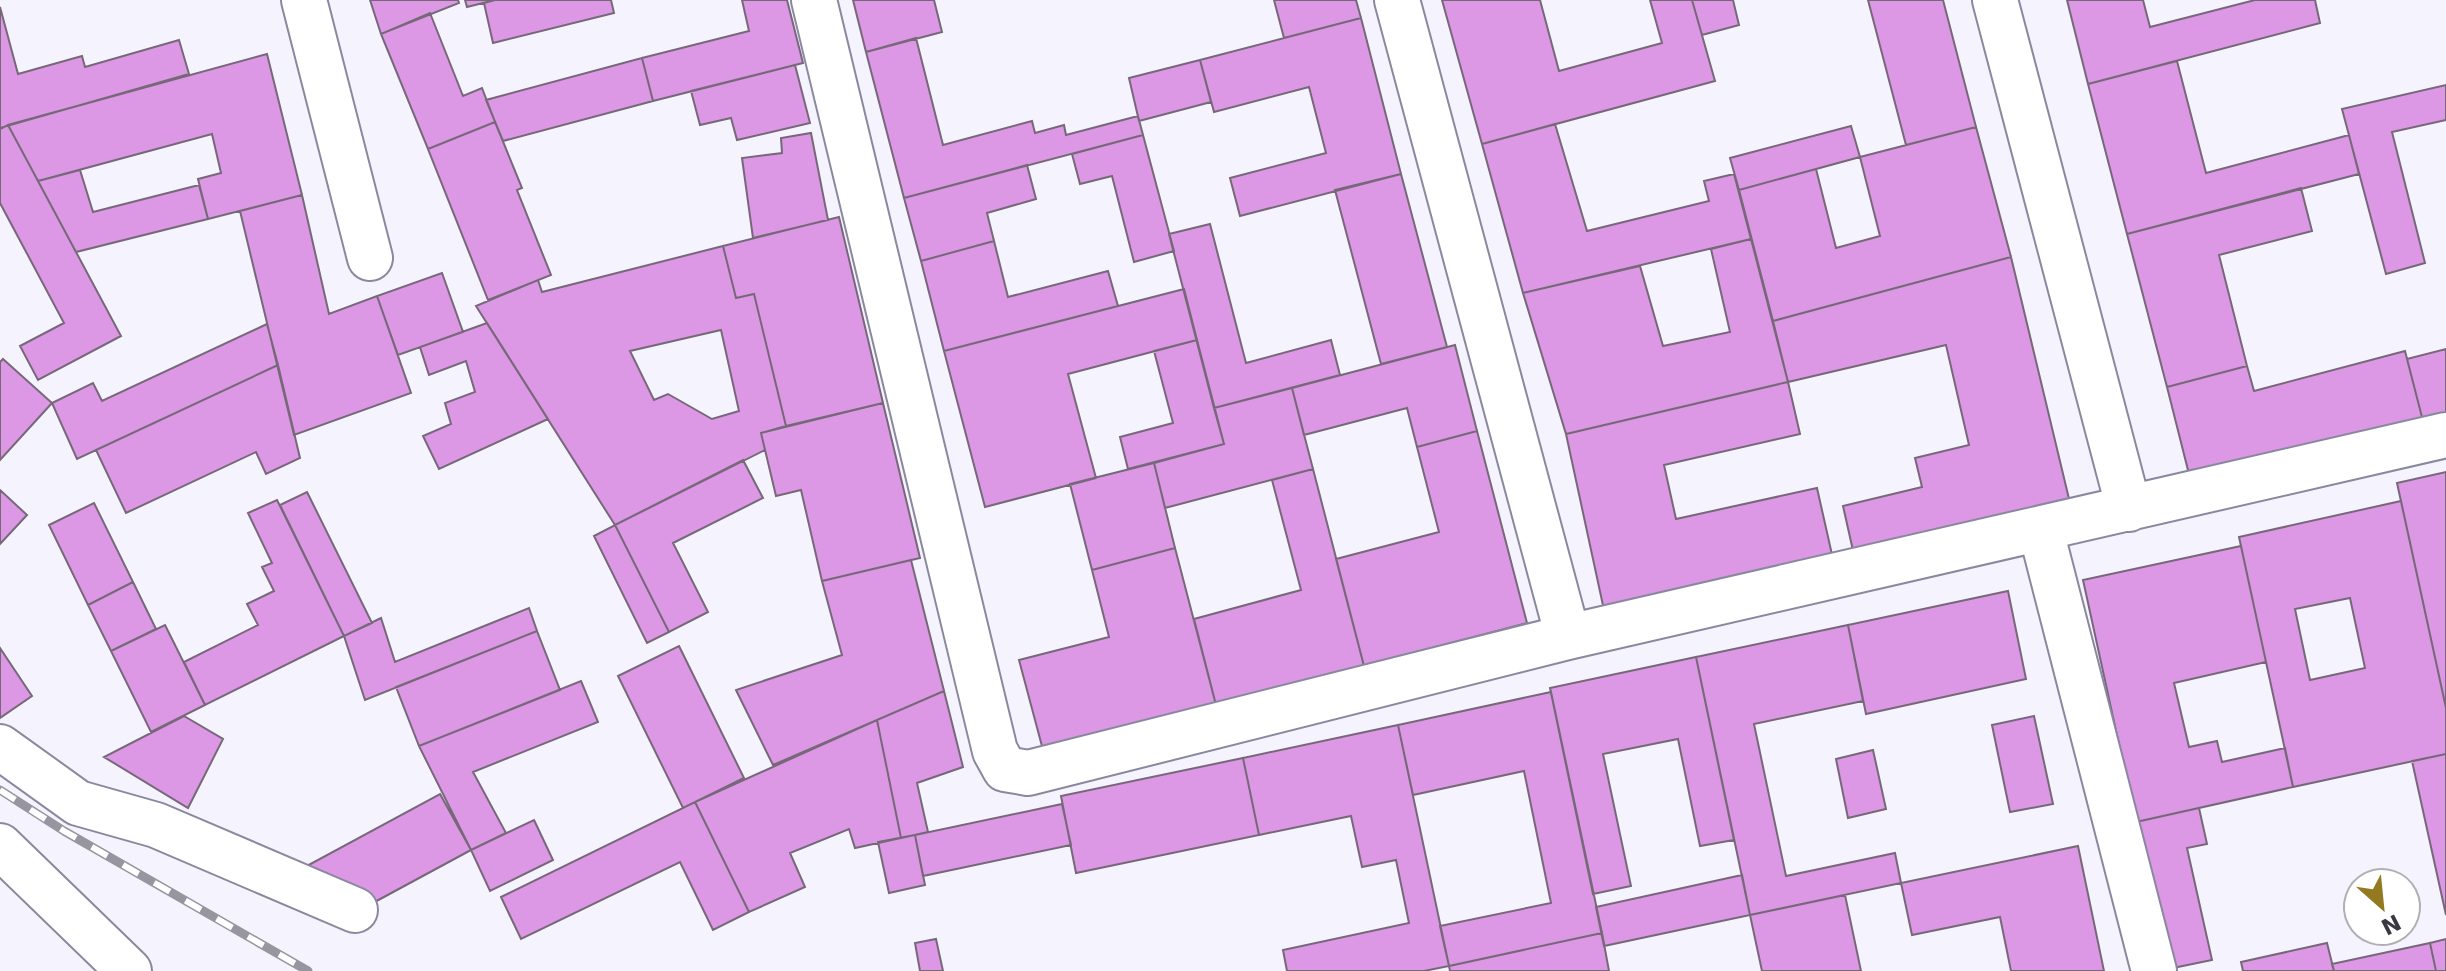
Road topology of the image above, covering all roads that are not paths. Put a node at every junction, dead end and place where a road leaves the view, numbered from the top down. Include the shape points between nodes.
1 (304, 0) edge
2 (814, 0) edge
3 (1397, 0) edge
4 (1995, 0) edge
5 (370, 258) dead end
6 (2446, 435) edge
7 (2129, 509) junction
8 (2041, 531) junction
9 (1568, 637) junction
10 (0, 747) edge
11 (0, 846) edge
12 (355, 910) dead end
13 (129, 971) edge
14 (2154, 971) edge

1 - 5 lane
2 - 9 lane via 995,751 1005,769 1028,773
3 - 9 lane
4 - 7 lane
6 - 7 lane
7 - 8 lane
8 - 9 lane
8 - 14 lane
10 - 12 lane via 78,803 156,825
11 - 13 lane

